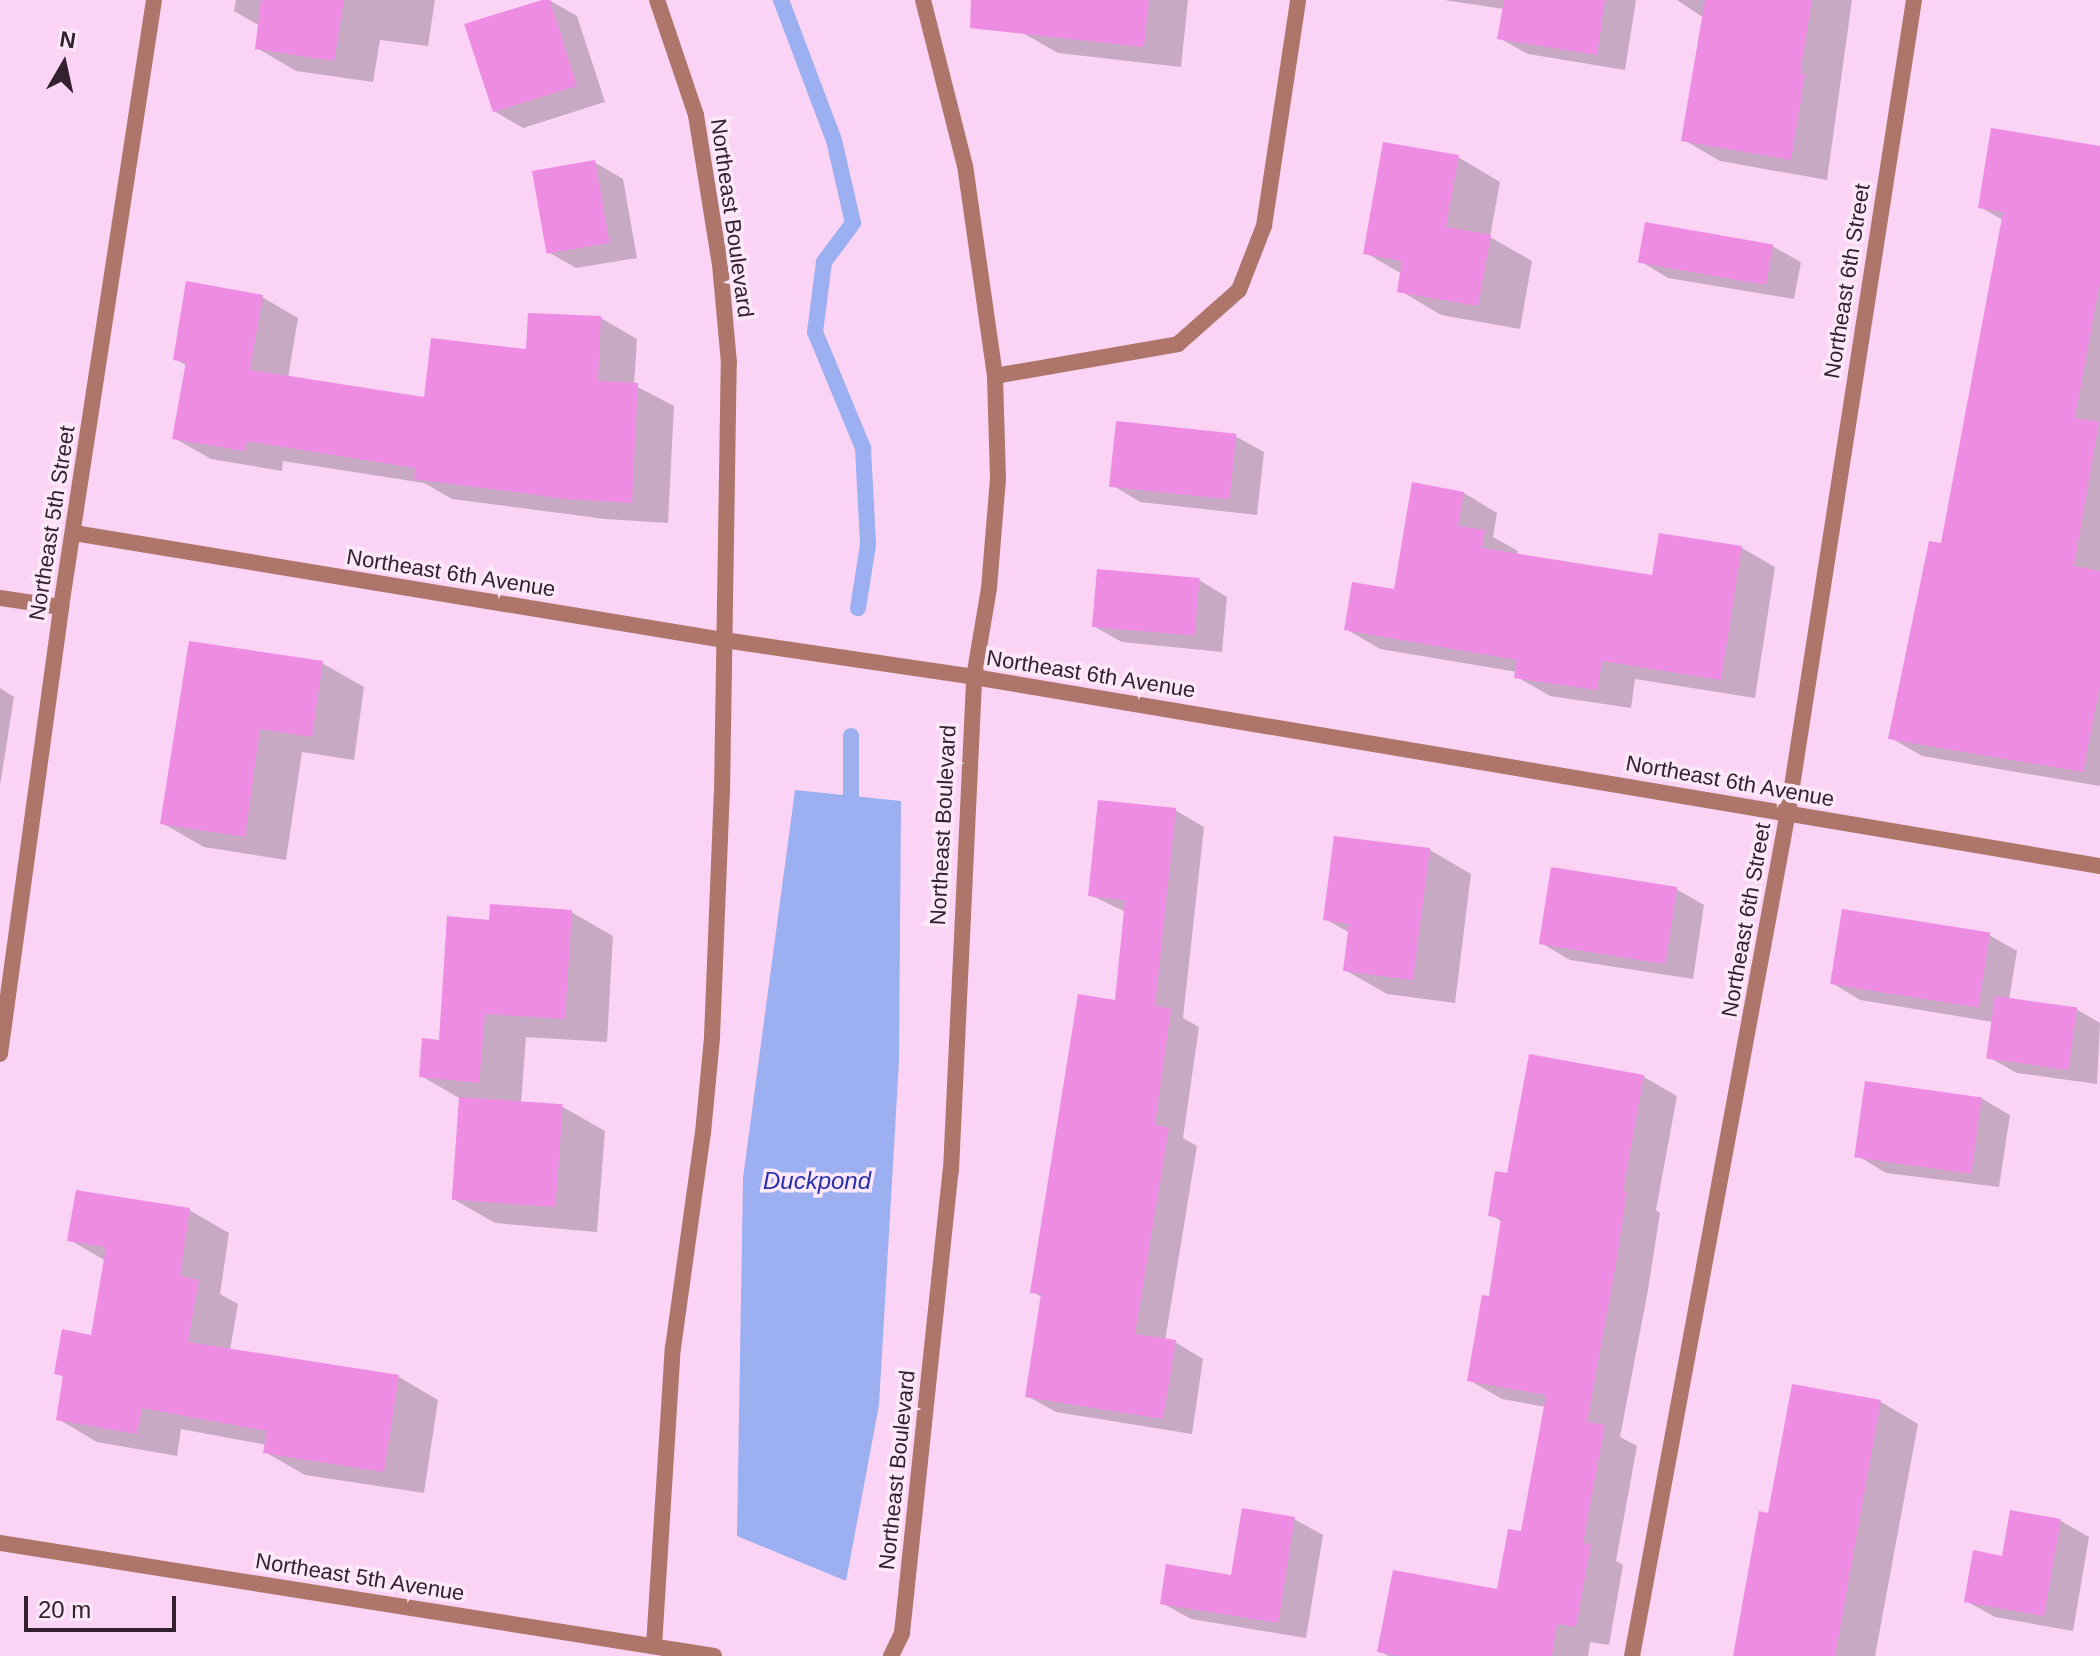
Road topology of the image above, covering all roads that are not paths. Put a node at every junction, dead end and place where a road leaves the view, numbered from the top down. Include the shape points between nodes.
1 (154, 0) edge
2 (657, 0) edge
3 (923, 0) edge
4 (1298, 0) edge
5 (1914, 0) edge
6 (995, 376) junction
7 (74, 533) junction
8 (0, 598) edge
9 (61, 607) junction
10 (724, 640) junction
11 (974, 677) junction
12 (1788, 812) junction
13 (2100, 866) edge
14 (0, 1054) edge
15 (0, 1543) edge
16 (654, 1646) junction
17 (714, 1656) edge
18 (891, 1656) edge
19 (1632, 1656) edge

1 - 7 street, Northeast 5th Street
2 - 10 street, Northeast Boulevard via 696,115 720,265 729,363
3 - 6 street, Northeast Boulevard via 965,166
4 - 6 street via 1264,226 1239,290 1178,344
5 - 12 street, Northeast 6th Street
6 - 11 street, Northeast Boulevard via 998,478 989,588
7 - 9 street, Northeast 5th Street
7 - 10 street, Northeast 6th Avenue
8 - 9 street
9 - 14 street, Northeast 5th Street
10 - 11 street, Northeast 6th Avenue
10 - 16 street, Northeast Boulevard via 712,1037 673,1348
11 - 12 street, Northeast 6th Avenue
11 - 18 street, Northeast Boulevard via 951,1170 902,1633
12 - 13 street, Northeast 6th Avenue
12 - 19 street, Northeast 6th Street
15 - 16 street, Northeast 5th Avenue
16 - 17 street, Northeast 5th Avenue

